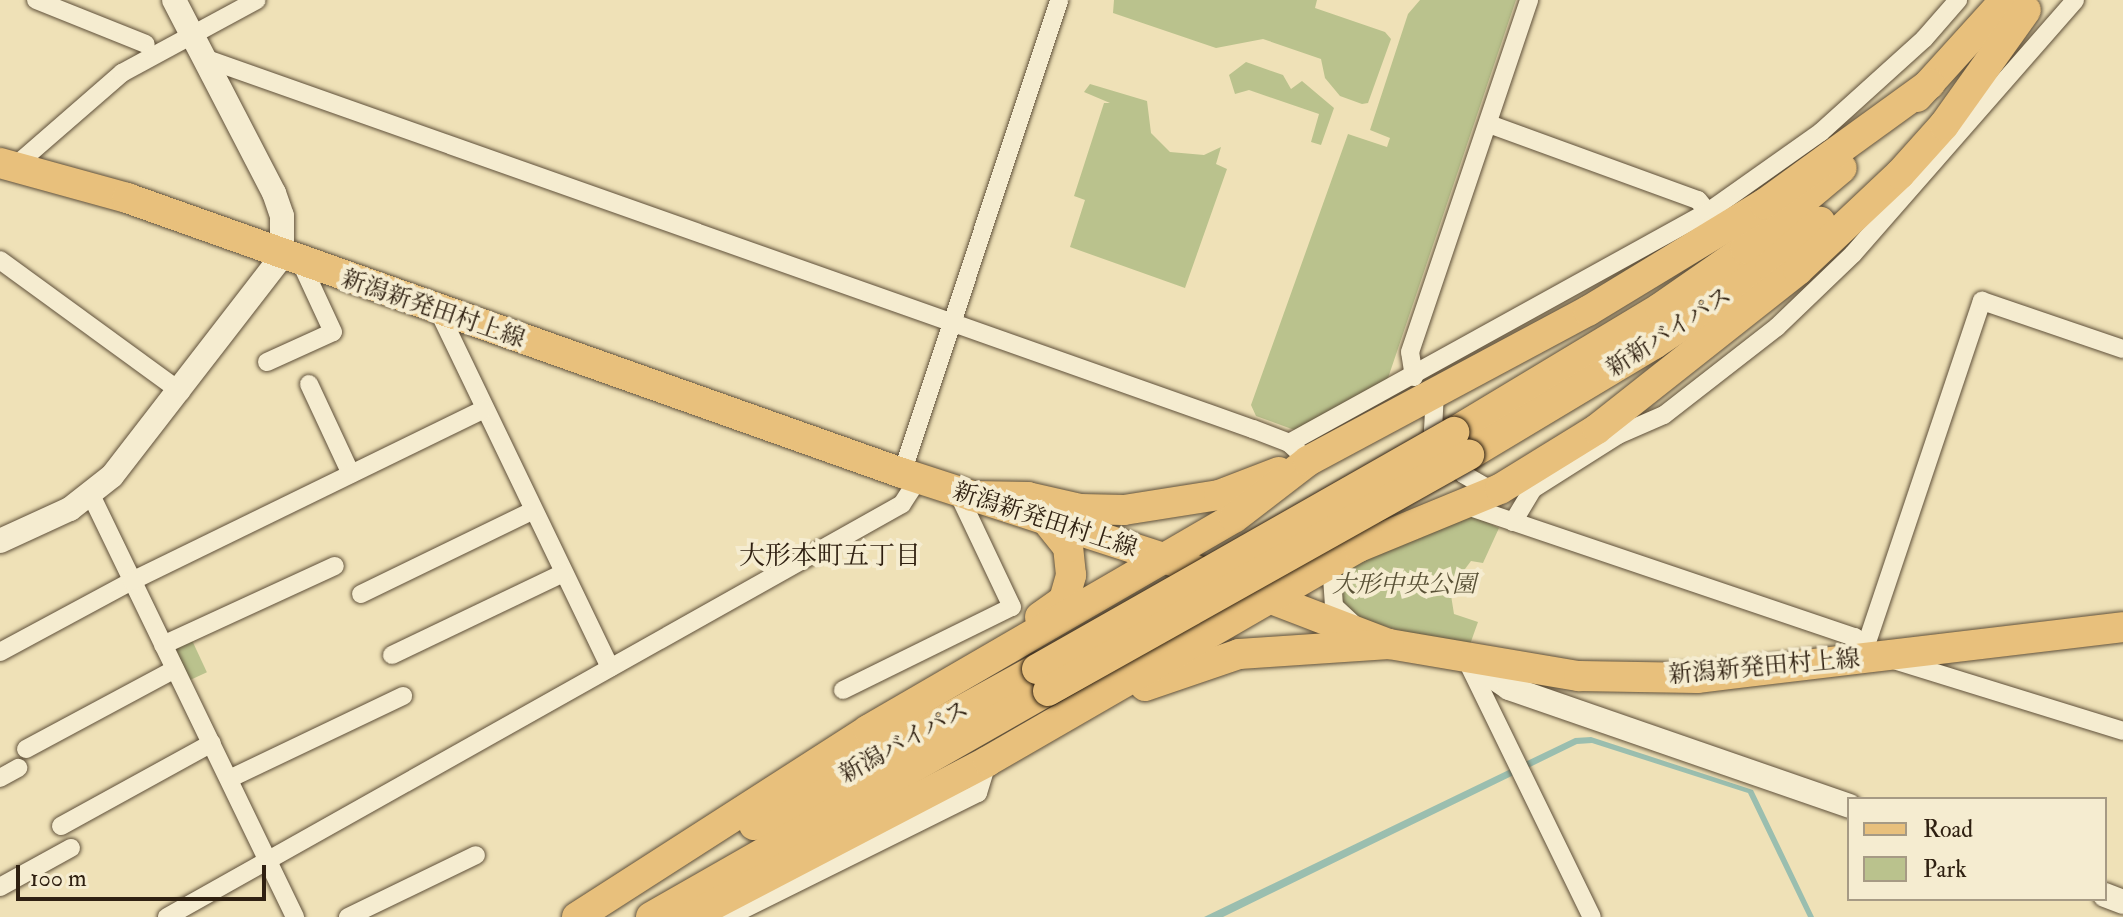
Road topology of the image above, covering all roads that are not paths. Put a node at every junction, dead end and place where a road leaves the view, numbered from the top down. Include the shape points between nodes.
1 (36, 0) edge
2 (174, 0) edge
3 (257, 0) edge
4 (1059, 0) edge
5 (1529, 0) edge
6 (1958, 0) edge
7 (2075, 0) edge
8 (2022, 3) edge
9 (190, 36) junction
10 (146, 44) dead end
11 (204, 58) junction
12 (1930, 84) junction
13 (1489, 124) junction
14 (5, 170) edge
15 (1713, 218) junction
16 (0, 260) edge
17 (292, 260) junction
18 (1776, 301) dead end
19 (438, 310) junction
20 (1788, 316) junction
21 (954, 322) junction
22 (2123, 349) edge
23 (267, 362) dead end
24 (309, 384) dead end
25 (1425, 385) junction
26 (181, 392) junction
27 (484, 409) junction
28 (1462, 443) junction
29 (1299, 452) junction
30 (351, 474) junction
31 (910, 476) junction
32 (964, 494) junction
33 (91, 495) junction
34 (1483, 495) junction
35 (532, 511) junction
36 (1048, 522) junction
37 (1513, 522) junction
38 (0, 541) edge
39 (1167, 559) junction
40 (1331, 563) junction
41 (335, 566) dead end
42 (563, 573) junction
43 (132, 581) junction
44 (1242, 583) junction
45 (361, 594) dead end
46 (2123, 627) edge
47 (1377, 639) junction
48 (163, 645) junction
49 (0, 652) edge
50 (392, 655) dead end
51 (1871, 656) junction
52 (1465, 657) junction
53 (610, 668) junction
54 (175, 669) junction
55 (1043, 680) junction
56 (843, 690) dead end
57 (403, 696) dead end
58 (902, 710) junction
59 (1077, 711) junction
60 (2123, 731) edge
61 (212, 743) junction
62 (26, 749) dead end
63 (988, 761) junction
64 (18, 768) dead end
65 (0, 778) edge
66 (229, 779) junction
67 (1847, 805) edge
68 (61, 826) dead end
69 (71, 848) dead end
70 (476, 855) dead end
71 (268, 859) junction
72 (0, 887) edge
73 (167, 917) edge
74 (295, 917) edge
75 (348, 917) edge
76 (577, 917) edge
77 (587, 917) edge
78 (651, 917) edge
79 (690, 917) edge
80 (728, 917) edge
81 (1592, 917) edge

1 - 10 street
2 - 9 street
3 - 9 street
4 - 21 street
5 - 13 street
6 - 15 street via 1924,39 1821,132
7 - 20 street via 1853,254
8 - 12 main road, 新新バイパス
8 - 28 main road, 新新バイパス via 1875,173 1770,266 1654,344
8 - 34 main road via 1935,135 1798,270 1597,429
9 - 11 street
9 - 14 street via 122,73
11 - 17 street via 274,193
11 - 21 street
12 - 25 main road via 1764,204 1588,311
12 - 28 main road, 新新バイパス via 1825,185 1745,249
13 - 15 street via 1698,200
13 - 25 street via 1410,352
14 - 17 main road, 新潟新発田村上線 via 127,198
15 - 25 street
16 - 26 street
17 - 19 main road, 新潟新発田村上線
17 - 23 street via 333,332
17 - 26 street
18 - 20 street
19 - 27 street
19 - 31 main road, 新潟新発田村上線
20 - 37 street via 1664,415 1618,435 1533,489
21 - 29 street
21 - 31 street
22 - 51 street via 1982,301
24 - 30 street
25 - 29 main road
25 - 34 street via 1433,430
26 - 33 street
27 - 30 street
27 - 35 street
28 - 44 main road, 新新バイパス, bridge
29 - 32 main road via 1219,495 1169,506 1080,509 1028,497
29 - 39 main road via 1234,518
30 - 43 street
31 - 32 main road, 新潟新発田村上線
31 - 53 street via 902,504
32 - 36 main road, 新潟新発田村上線
32 - 56 street via 1012,607
33 - 38 street
33 - 43 street
34 - 37 street via 1473,508
34 - 40 main road
35 - 42 street
35 - 45 street
36 - 39 main road, 新潟新発田村上線
36 - 58 main road via 1068,547 1071,575 1064,600
37 - 51 street via 1855,637
39 - 44 main road, 新潟新発田村上線
39 - 58 main road
40 - 44 main road
40 - 47 street via 1334,606
41 - 48 street
42 - 50 street
42 - 53 street
43 - 48 street
43 - 49 street
44 - 47 main road, 新潟新発田村上線
44 - 55 main road, 新潟バイパス, bridge
44 - 59 main road
46 - 51 main road, 新潟新発田村上線
47 - 52 main road, 新潟新発田村上線
47 - 59 main road via 1239,654
48 - 54 street
51 - 52 main road, 新潟新発田村上線 via 1697,678 1579,676
51 - 60 street
52 - 67 street via 1509,688
52 - 81 street
53 - 71 street
54 - 61 street
54 - 62 street
55 - 77 main road, 新潟バイパス
55 - 78 main road, 新潟バイパス
57 - 66 street
58 - 76 main road
59 - 63 main road
61 - 66 street
61 - 68 street
63 - 79 main road
63 - 80 street via 978,793
64 - 65 street
66 - 71 street
69 - 72 street
70 - 75 street
71 - 73 street
71 - 74 street

